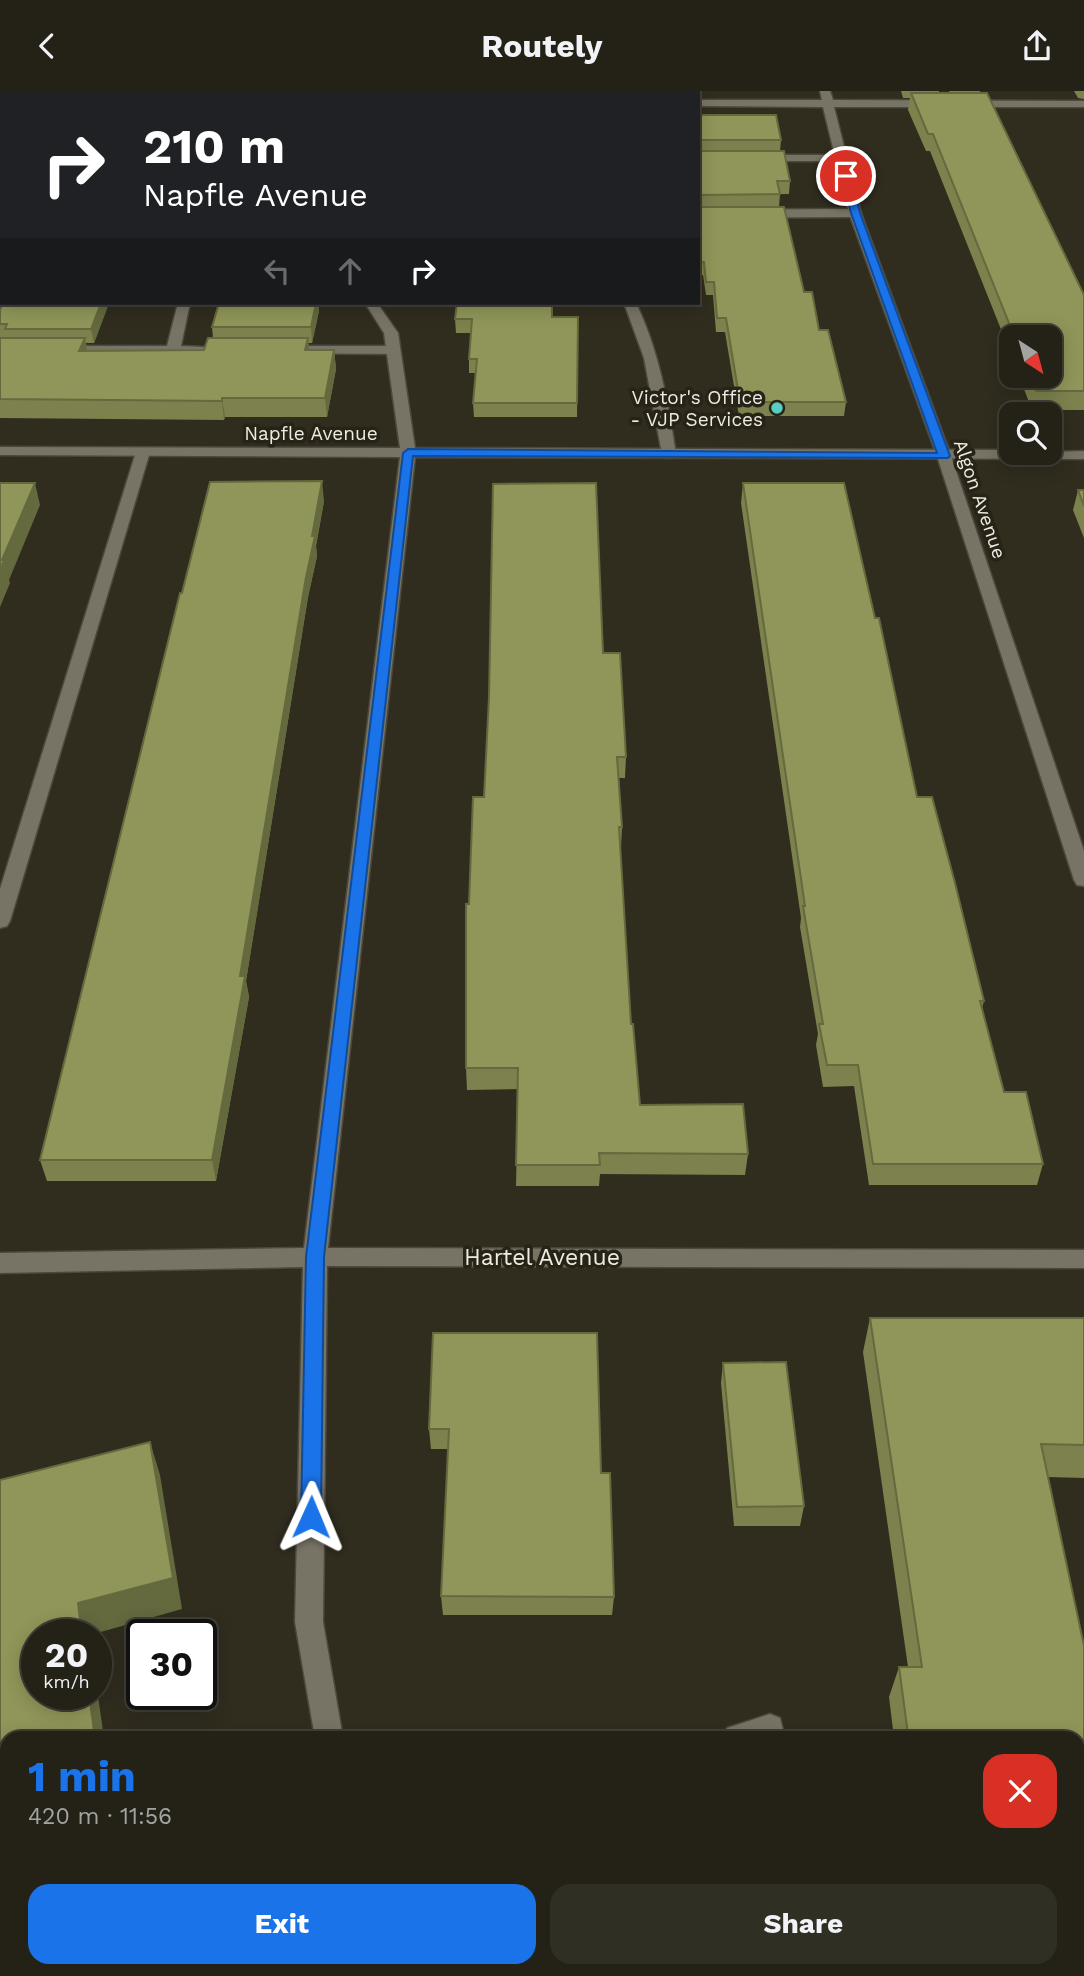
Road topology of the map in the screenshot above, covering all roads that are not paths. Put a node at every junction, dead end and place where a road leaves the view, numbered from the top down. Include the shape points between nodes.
1 (943, 91) edge
2 (827, 97) edge
3 (700, 103) edge
4 (948, 103) junction
5 (1084, 104) edge
6 (842, 157) junction
7 (700, 158) edge
8 (855, 213) junction
9 (700, 214) edge
10 (184, 305) edge
11 (372, 305) edge
12 (631, 305) edge
13 (40, 350) edge
14 (173, 350) junction
15 (214, 350) edge
16 (269, 350) edge
17 (393, 350) junction
18 (0, 451) edge
19 (143, 452) junction
20 (408, 453) junction
21 (669, 454) junction
22 (1084, 455) edge
23 (944, 456) junction
24 (1084, 880) edge
25 (0, 921) edge
26 (315, 1257) junction
27 (1084, 1259) edge
28 (0, 1263) edge
29 (328, 1731) edge

1 - 4 street
2 - 3 street
2 - 4 street
2 - 6 street, Algon Avenue
4 - 5 street
6 - 7 street
6 - 8 street, Algon Avenue
8 - 9 street
8 - 23 street, Algon Avenue
10 - 14 street
11 - 17 street via 391,333
12 - 21 street via 646,334
13 - 14 street
14 - 15 street
16 - 17 street
17 - 20 street
18 - 19 street, Napfle Avenue
19 - 20 street, Napfle Avenue
19 - 25 street
20 - 21 street, Napfle Avenue
20 - 26 street
21 - 23 street, Napfle Avenue
22 - 23 street, Napfle Avenue
23 - 24 street, Algon Avenue
26 - 27 street, Hartel Avenue
26 - 28 street, Hartel Avenue
26 - 29 street via 309,1622

